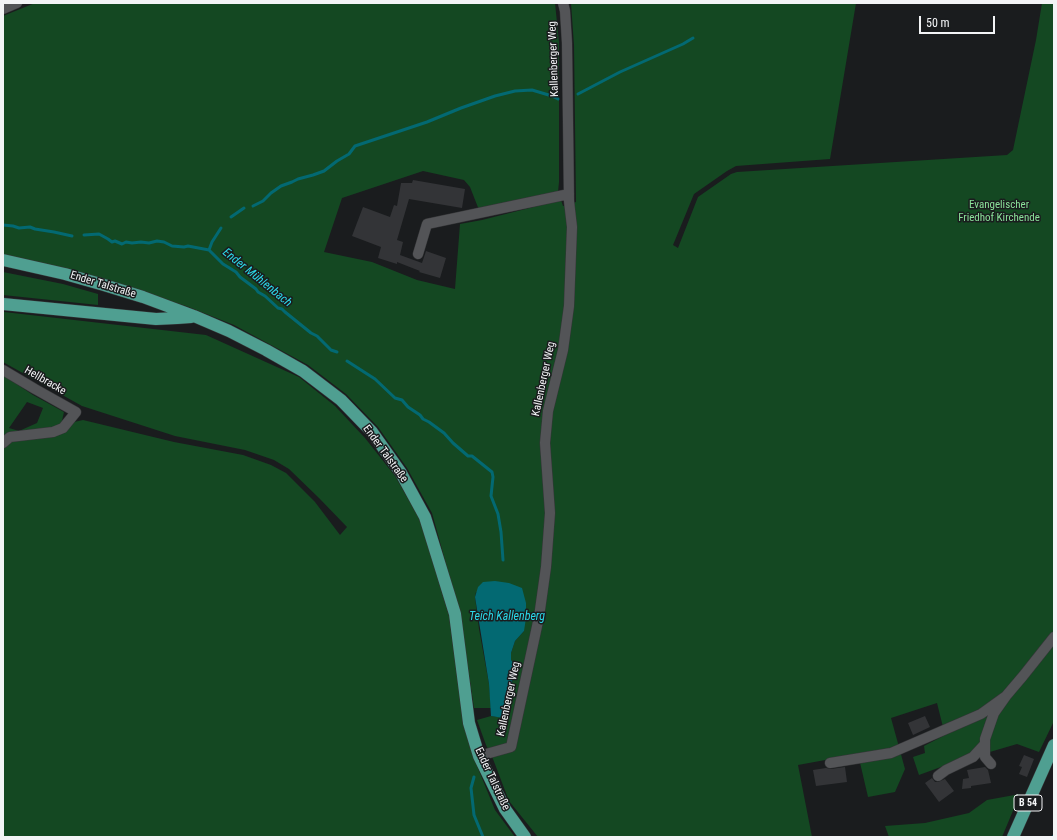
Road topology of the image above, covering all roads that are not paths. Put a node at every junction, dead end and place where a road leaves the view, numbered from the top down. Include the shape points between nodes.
1 (17, 3) edge
2 (563, 3) edge
3 (3, 9) edge
4 (569, 194) junction
5 (418, 254) dead end
6 (3, 260) edge
7 (3, 304) edge
8 (194, 316) junction
9 (3, 370) edge
10 (3, 443) edge
11 (1054, 637) edge
12 (1006, 696) junction
13 (985, 744) junction
14 (1054, 745) edge
15 (479, 756) junction
16 (830, 763) dead end
17 (991, 764) dead end
18 (938, 776) dead end
19 (525, 837) edge
20 (1013, 837) edge

1 - 3 street
2 - 4 street, Kallenberger Weg via 567,43
4 - 5 street via 427,224
4 - 15 street, Kallenberger Weg via 572,227 569,306 563,350 548,411 545,443 550,513 539,617 511,747
6 - 8 main road, Ender Talstraße via 104,285
7 - 8 main road via 156,319
8 - 15 main road, Ender Talstraße via 229,331 303,371 340,400 372,432 401,473 425,517 455,614 469,723
9 - 10 street, Hellbracke via 76,412 63,428 53,432 10,437
11 - 12 street
12 - 13 street via 994,714
12 - 16 street via 981,714 891,753
13 - 17 street via 985,757
13 - 18 street via 973,757
14 - 20 main road, B 54
15 - 19 main road, Ender Talstraße via 505,810

